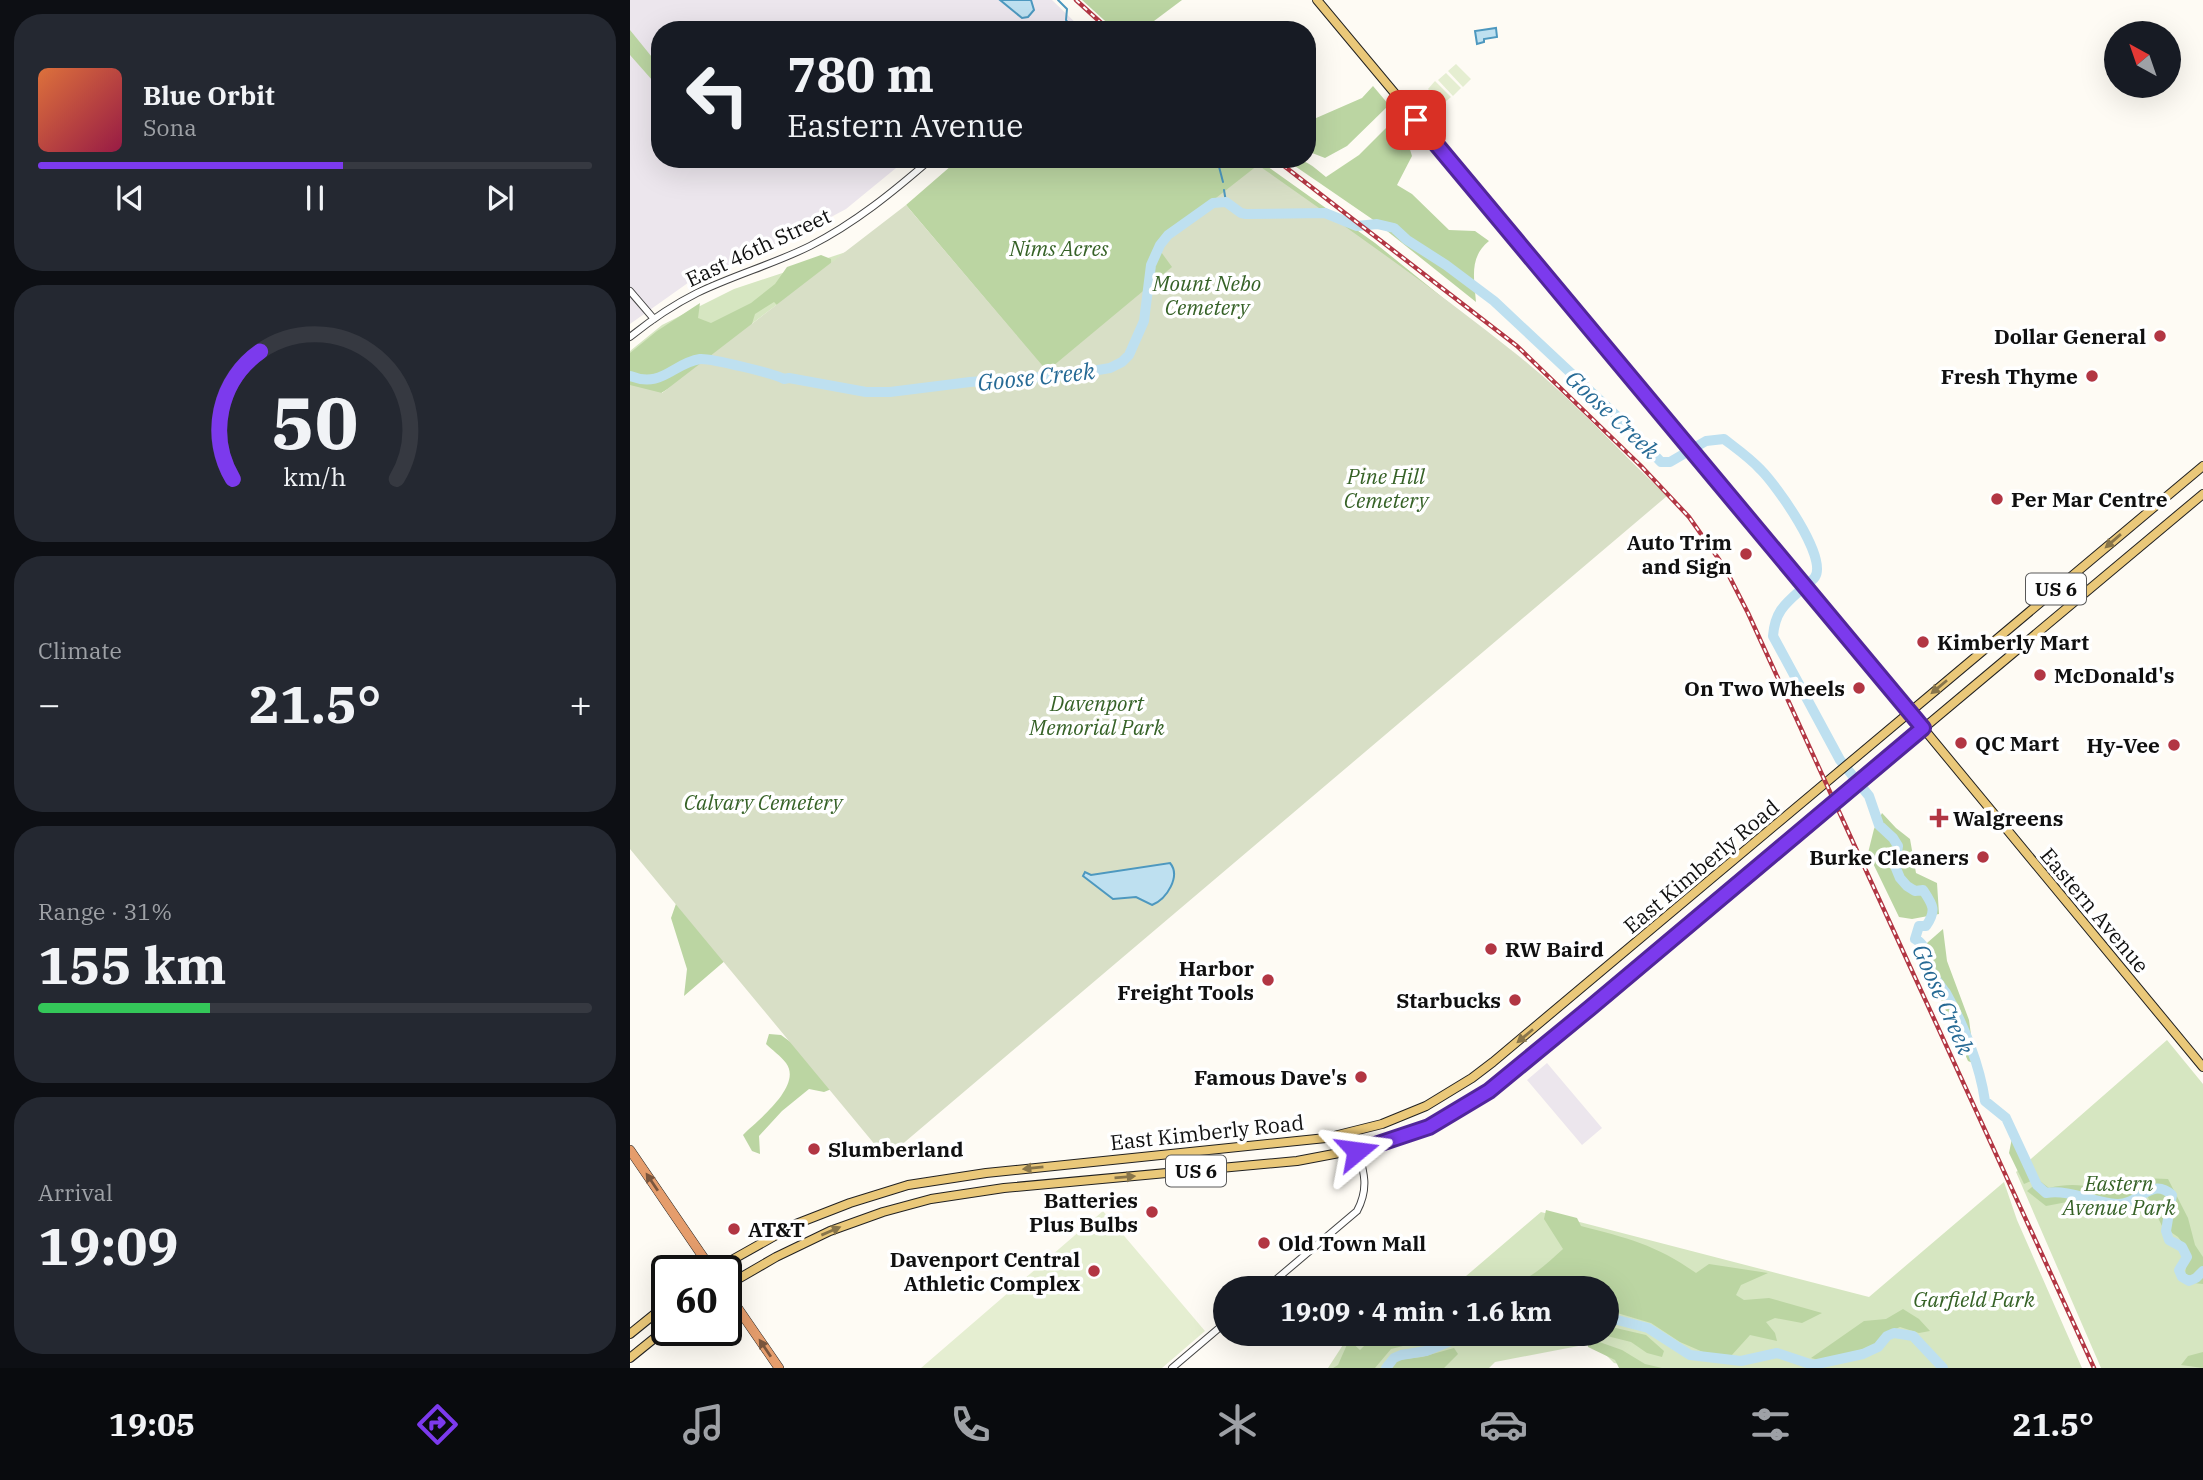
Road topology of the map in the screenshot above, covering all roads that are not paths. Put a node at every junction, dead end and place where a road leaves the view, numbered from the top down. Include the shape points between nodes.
1 (1317, 0) edge
2 (920, 168) edge
3 (630, 291) edge
4 (654, 319) junction
5 (630, 337) edge
6 (2203, 466) edge
7 (2203, 494) edge
8 (1909, 712) junction
9 (1923, 728) junction
10 (2203, 1067) edge
11 (1353, 1132) junction
12 (630, 1150) edge
13 (1357, 1151) junction
14 (703, 1255) edge
15 (740, 1255) edge
16 (1280, 1276) edge
17 (742, 1277) edge
18 (742, 1314) edge
19 (651, 1317) edge
20 (1213, 1333) edge
21 (630, 1334) edge
22 (651, 1341) edge
23 (630, 1358) edge
24 (779, 1368) edge
25 (1172, 1368) edge

1 - 8 main road, Eastern Avenue
2 - 4 street, East 46th Street via 838,231 697,293
3 - 4 street
4 - 5 street, East 46th Street
6 -> 8 main road, East Kimberly Road / US 6
7 - 9 main road, East Kimberly Road / US 6
8 - 9 main road, Eastern Avenue
8 -> 11 main road, East Kimberly Road / US 6 via 1472,1078 1402,1117
9 - 10 main road, Eastern Avenue
9 - 13 main road, East Kimberly Road / US 6 via 1489,1091 1429,1127
11 - 13 street
11 -> 15 main road, East Kimberly Road / US 6 via 908,1185 796,1224
14 -> 12 highway
13 - 16 street via 1366,1184 1357,1211
17 -> 13 main road, East Kimberly Road / US 6 via 830,1231 931,1199
24 -> 18 highway
19 - 21 main road
20 - 25 street
22 - 23 main road

